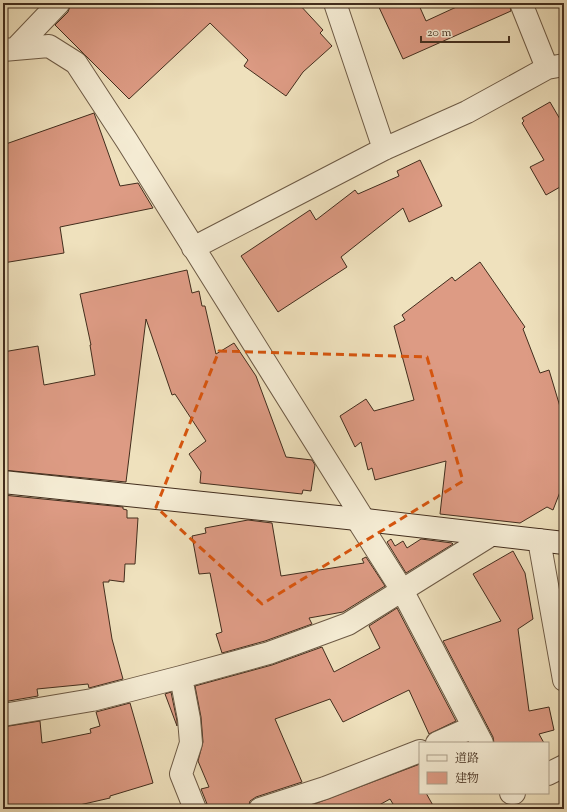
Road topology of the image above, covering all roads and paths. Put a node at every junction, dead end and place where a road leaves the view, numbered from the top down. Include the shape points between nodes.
1 (59, 3) edge
2 (335, 3) edge
3 (521, 3) edge
4 (9, 49) edge
5 (556, 66) edge
6 (384, 150) junction
7 (193, 248) junction
8 (3, 482) edge
9 (360, 520) junction
10 (491, 535) junction
11 (540, 540) junction
12 (564, 543) edge
13 (402, 590) junction
14 (181, 677) junction
15 (564, 680) edge
16 (3, 715) edge
17 (478, 735) edge
18 (442, 742) edge
19 (419, 751) edge
20 (564, 766) edge
21 (549, 774) edge
22 (195, 809) edge
23 (260, 809) edge

1 - 4 street
2 - 6 street
3 - 5 street
4 - 7 street via 49,46 76,63
5 - 6 street via 468,112
6 - 7 street
7 - 9 street
8 - 9 street
9 - 10 street
9 - 13 street
10 - 11 street
10 - 13 street
11 - 12 street
11 - 15 street
13 - 14 street via 348,624 269,653
13 - 17 street
14 - 16 street via 92,700
14 - 22 street via 191,744 181,774
17 - 18 street
19 - 23 street via 325,788
20 - 21 street

